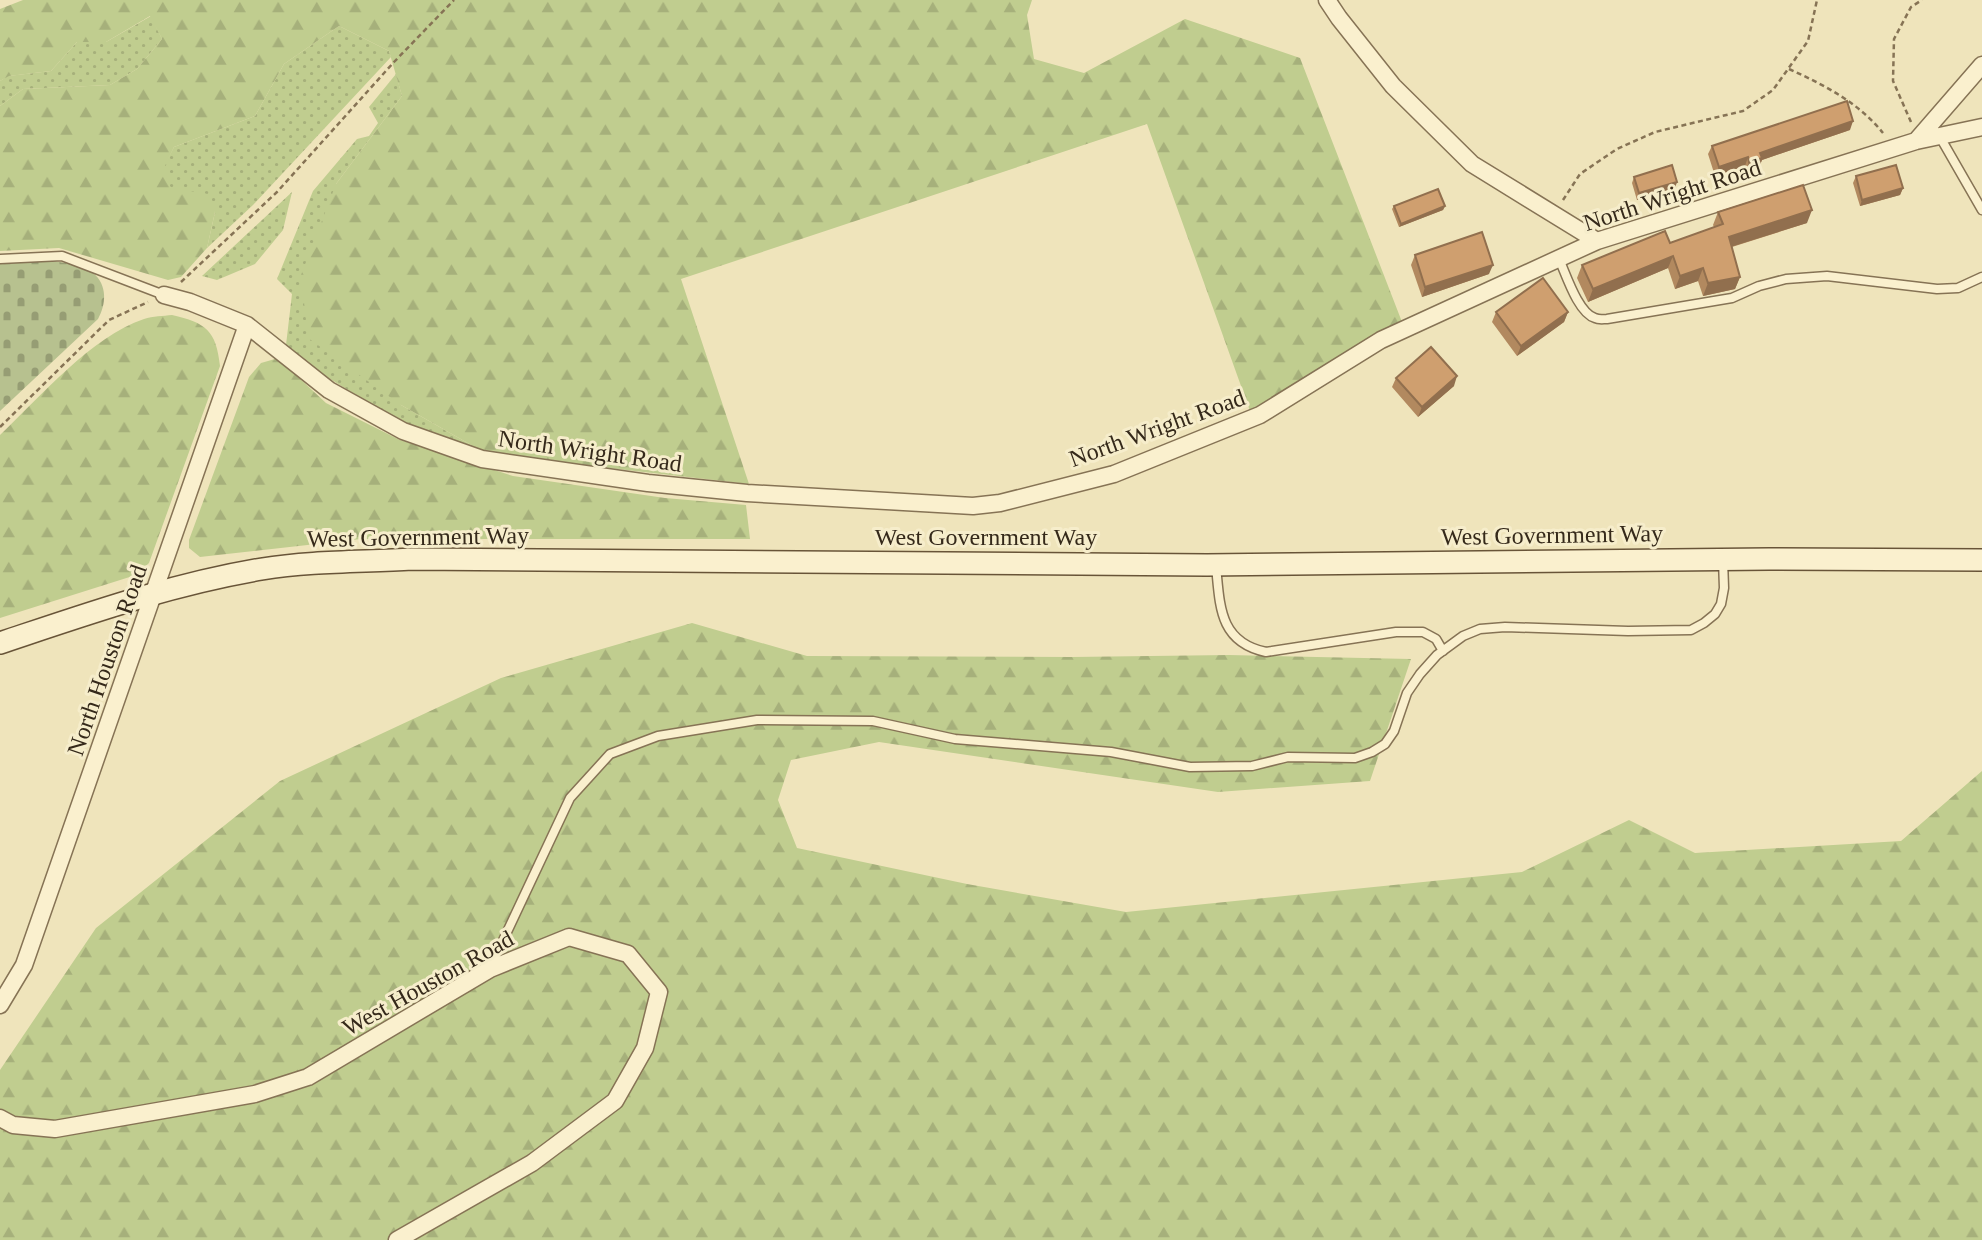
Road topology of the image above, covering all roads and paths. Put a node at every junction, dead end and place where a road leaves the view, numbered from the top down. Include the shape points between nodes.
1 (454, 0) edge
2 (1327, 0) edge
3 (1817, 0) edge
4 (1922, 0) edge
5 (1982, 65) edge
6 (1789, 69) junction
7 (1982, 127) edge
8 (1940, 136) junction
9 (1917, 140) junction
10 (1895, 148) junction
11 (1982, 210) edge
12 (1553, 214) junction
13 (1597, 241) junction
14 (1559, 258) junction
15 (0, 259) edge
16 (1982, 277) edge
17 (186, 278) dead end
18 (164, 295) junction
19 (247, 325) junction
20 (0, 427) edge
21 (1723, 560) junction
22 (1982, 561) edge
23 (1215, 565) junction
24 (155, 592) junction
25 (0, 643) edge
26 (1443, 651) junction
27 (490, 969) junction
28 (0, 1005) edge
29 (0, 1118) edge
30 (397, 1240) edge

1 - 17 path via 277,192
2 - 12 street via 1392,86 1472,164
3 - 6 path via 1808,41
4 - 9 path via 1911,7 1894,39 1894,81
5 - 9 street
6 - 10 path via 1832,89 1870,117
6 - 12 path via 1773,90 1742,111 1655,132 1617,149 1580,174
7 - 8 street, North Wright Road
8 - 9 street, North Wright Road
8 - 11 lane
9 - 10 street, North Wright Road
10 - 13 street, North Wright Road
12 - 13 street
13 - 14 street, North Wright Road
14 - 16 lane via 1586,312 1607,319 1732,298 1786,279 1827,276 1937,289 1958,288
14 - 19 street, North Wright Road via 1381,340 1260,415 1114,474 973,506 734,492 482,459 403,431 329,390
15 - 18 lane via 62,256
18 - 19 street, North Wright Road
18 - 20 path via 109,320
19 - 24 street, North Houston Road
21 - 22 main road, West Government Way
21 - 23 main road, West Government Way
21 - 26 lane via 1721,604 1715,614 1690,630 1480,629
23 - 24 main road, West Government Way via 412,559 264,569
23 - 26 lane via 1225,622 1230,633 1250,648 1266,652 1423,632 1436,639
24 - 25 main road, West Government Way
24 - 28 street, North Houston Road via 24,965
26 - 27 lane via 1407,693 1394,732 1385,744 1355,758 1288,757 1252,765 1190,767 1111,752 955,739 873,721 757,720 659,736 610,754 570,798
27 - 29 street, West Houston Road via 308,1077 255,1094 55,1129 13,1125
27 - 30 street, West Houston Road via 569,937 628,954 659,992 645,1048 615,1101 532,1163

